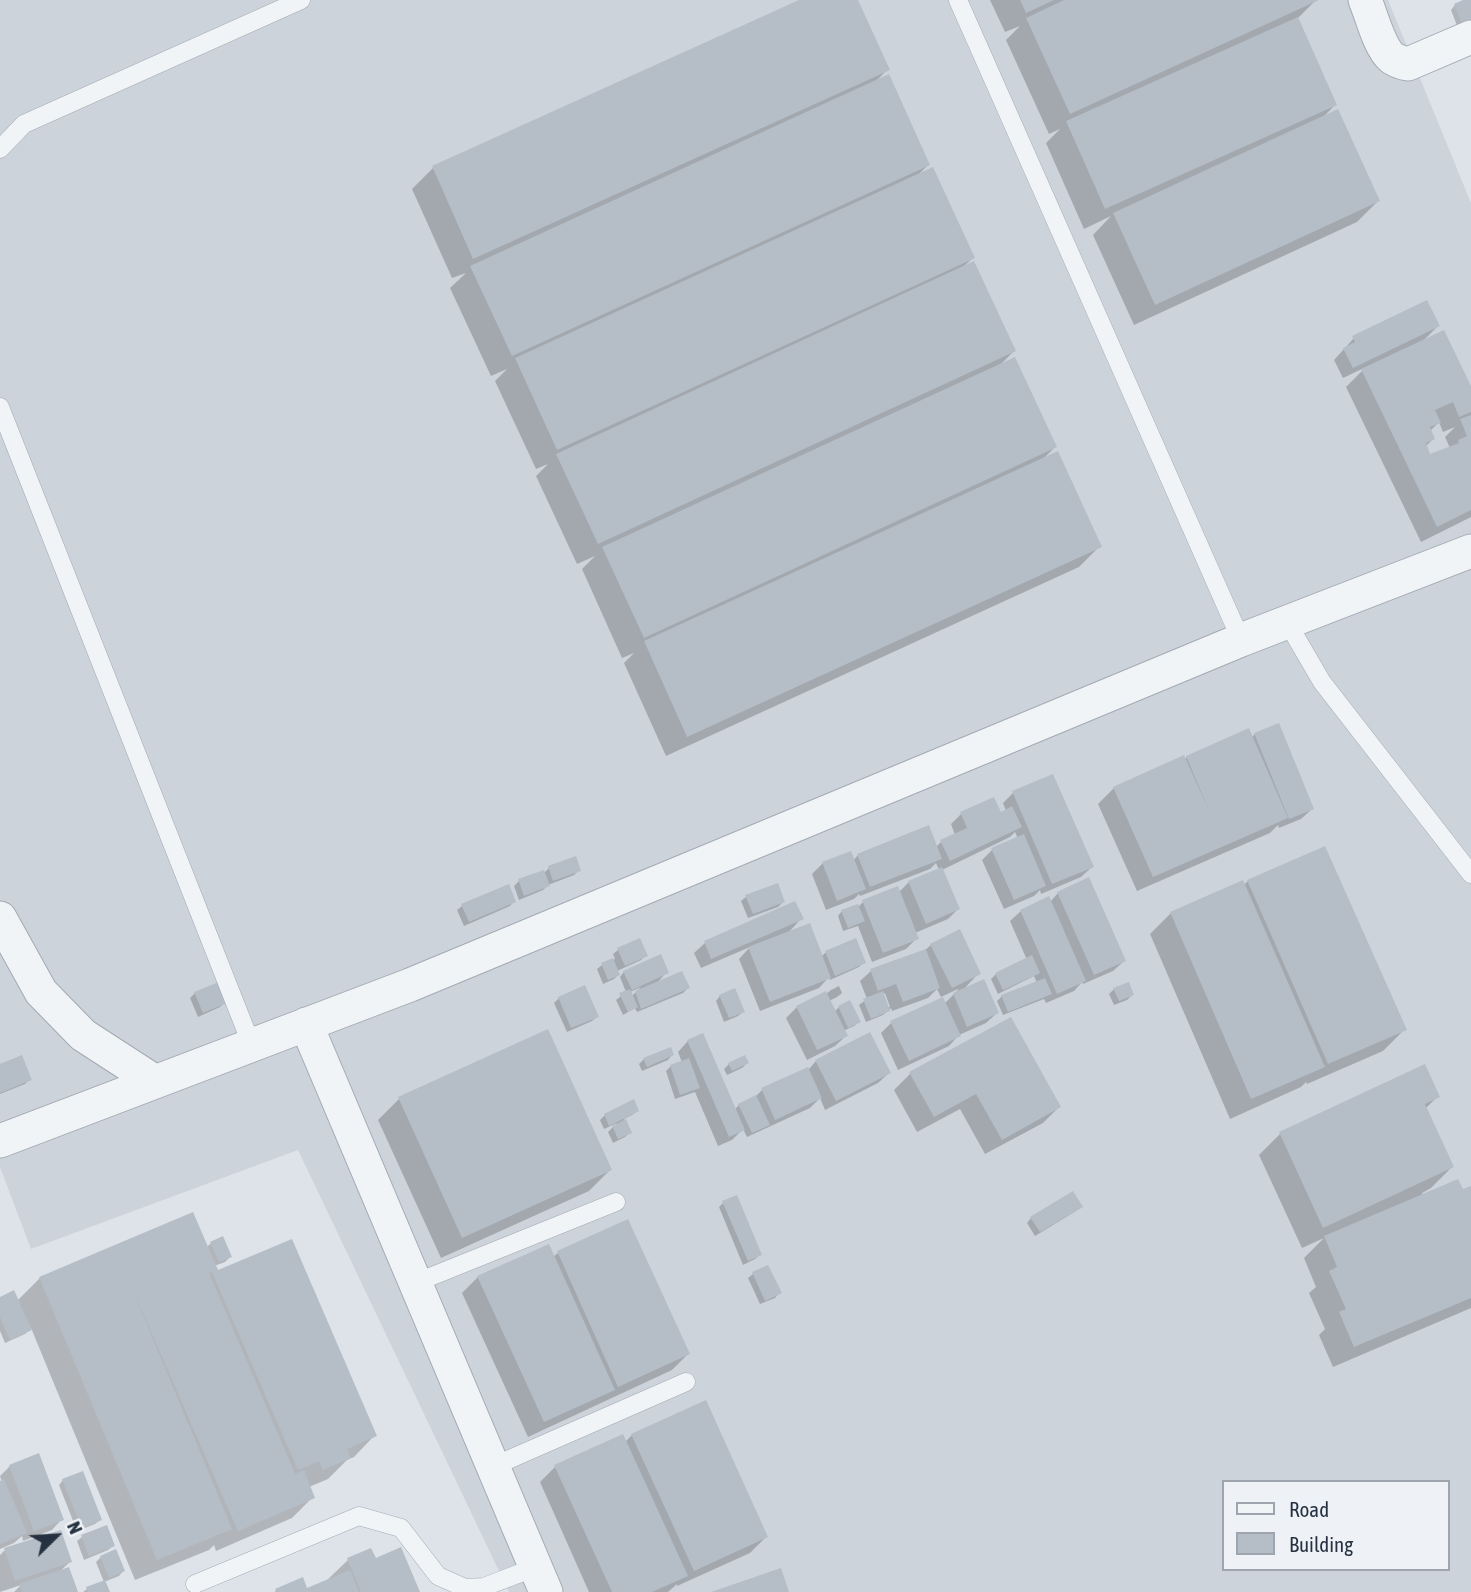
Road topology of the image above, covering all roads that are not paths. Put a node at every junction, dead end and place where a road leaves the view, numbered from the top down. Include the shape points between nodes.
1 (301, 0) edge
2 (958, 0) edge
3 (1366, 0) edge
4 (1471, 37) edge
5 (0, 149) edge
6 (0, 407) edge
7 (1471, 551) edge
8 (1287, 622) junction
9 (1241, 640) junction
10 (1471, 874) edge
11 (0, 918) edge
12 (306, 1024) junction
13 (252, 1046) junction
14 (154, 1082) junction
15 (0, 1141) edge
16 (615, 1202) dead end
17 (415, 1283) junction
18 (686, 1382) dead end
19 (494, 1466) junction
20 (541, 1579) edge
21 (195, 1584) dead end

1 - 5 lane via 24,124
2 - 9 lane
3 - 4 street via 1383,46 1399,62 1408,64
6 - 13 lane
7 - 8 street
8 - 9 street
8 - 10 lane via 1322,682
9 - 12 street
11 - 14 street via 41,992 83,1035
12 - 13 street
12 - 17 street
13 - 14 street
14 - 15 street
16 - 17 lane
17 - 19 street
18 - 19 lane
19 - 20 street
20 - 21 lane via 465,1588 438,1576 401,1528 359,1516

